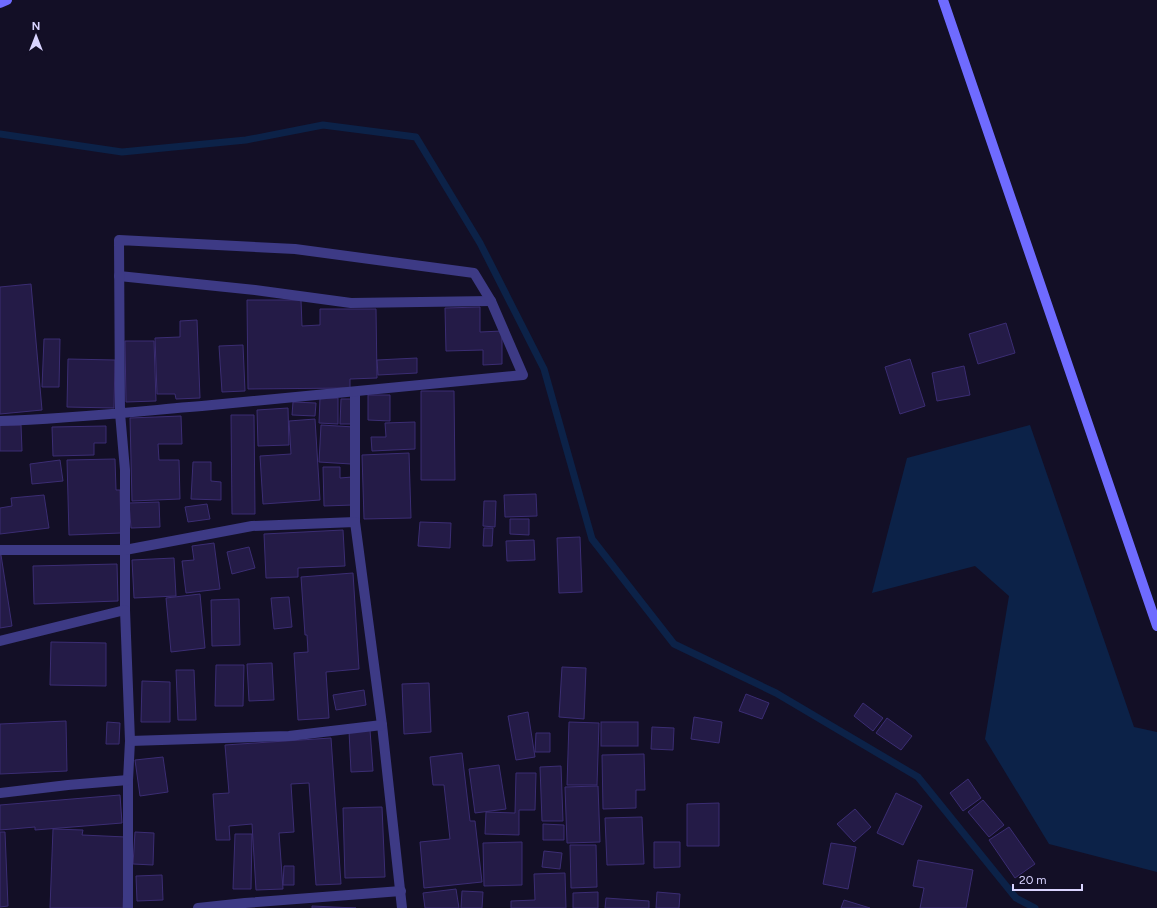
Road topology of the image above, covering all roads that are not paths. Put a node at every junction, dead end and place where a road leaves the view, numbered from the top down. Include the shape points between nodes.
1 (7, 0) edge
2 (943, 0) edge
3 (0, 3) edge
4 (119, 276) junction
5 (491, 301) junction
6 (355, 392) junction
7 (120, 413) junction
8 (0, 421) edge
9 (355, 522) junction
10 (0, 550) edge
11 (125, 550) junction
12 (125, 610) junction
13 (1157, 626) edge
14 (0, 641) edge
15 (382, 725) junction
16 (130, 741) junction
17 (128, 780) junction
18 (0, 794) edge
19 (401, 890) junction
20 (128, 908) edge
21 (198, 908) edge
22 (402, 908) edge

1 - 3 street
2 - 13 street
4 - 5 street via 351,303
4 - 5 street via 119,240 296,249 474,273
4 - 7 street
5 - 6 street via 523,376
6 - 7 street
6 - 9 street
7 - 8 street via 50,420
7 - 11 street via 125,470
9 - 11 street via 252,526
9 - 15 street
10 - 11 street
11 - 12 street
12 - 14 street
12 - 16 street
15 - 16 street via 289,736
15 - 19 street
16 - 17 street
17 - 18 street
17 - 20 street
19 - 21 street
19 - 22 street

